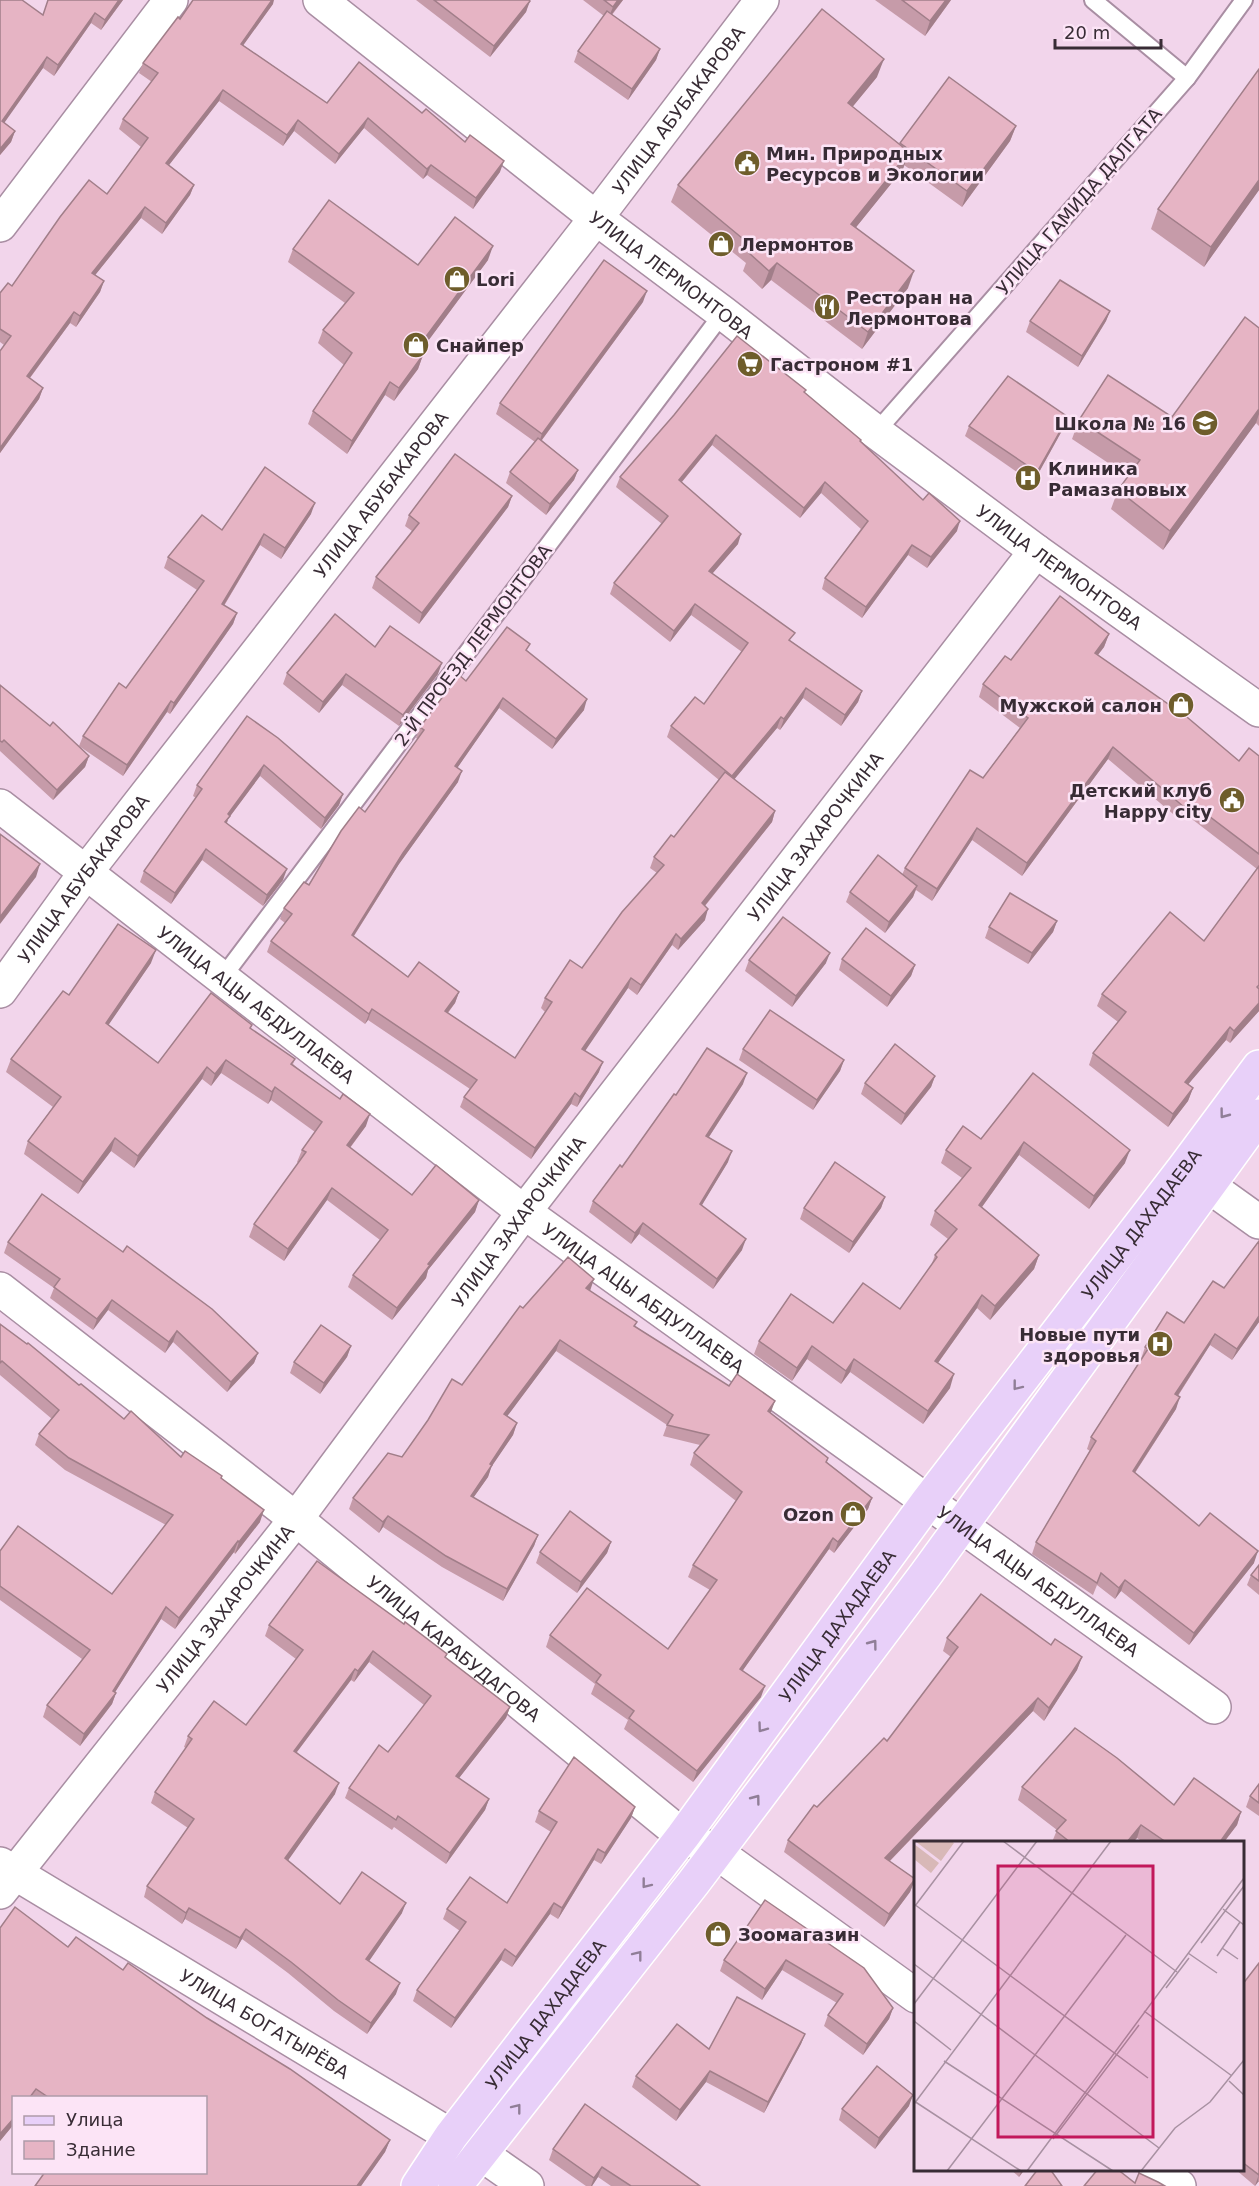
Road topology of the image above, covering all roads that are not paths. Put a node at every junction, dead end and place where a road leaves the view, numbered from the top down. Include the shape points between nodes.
1 (171, 0) edge
2 (320, 0) edge
3 (762, 0) edge
4 (1094, 0) edge
5 (1244, 0) edge
6 (1187, 78) junction
7 (596, 218) junction
8 (0, 225) edge
9 (723, 313) junction
10 (876, 432) junction
11 (1036, 551) junction
12 (1259, 710) edge
13 (0, 806) edge
14 (87, 872) junction
15 (222, 978) junction
16 (0, 991) edge
17 (1259, 1067) edge
18 (1259, 1116) edge
19 (1196, 1177) junction
20 (524, 1212) junction
21 (1259, 1222) edge
22 (0, 1289) edge
23 (928, 1501) junction
24 (296, 1519) junction
25 (962, 1525) junction
26 (1214, 1707) dead end
27 (683, 1836) junction
28 (716, 1852) junction
29 (5, 1876) edge
30 (914, 1995) edge
31 (451, 2136) junction
32 (481, 2154) junction
33 (1159, 2171) edge
34 (418, 2186) edge
35 (455, 2186) edge
36 (527, 2186) edge
37 (1179, 2186) edge

1 - 8 street
2 - 7 street, УЛИЦА ЛЕРМОНТОВА
3 - 7 street, УЛИЦА АБУБАКАРОВА
4 - 6 lane
5 - 6 lane, УЛИЦА ГАМИДА ДАЛГАТА
6 - 10 lane, УЛИЦА ГАМИДА ДАЛГАТА
7 - 9 street, УЛИЦА ЛЕРМОНТОВА
7 - 14 street, УЛИЦА АБУБАКАРОВА
9 - 10 street, УЛИЦА ЛЕРМОНТОВА
9 - 15 lane, 2-Й ПРОЕЗД ЛЕРМОНТОВА
10 - 11 street, УЛИЦА ЛЕРМОНТОВА
11 - 12 street, УЛИЦА ЛЕРМОНТОВА
11 - 20 street, УЛИЦА ЗАХАРОЧКИНА
13 - 14 street, УЛИЦА АЦЫ АБДУЛЛАЕВА
14 - 15 street, УЛИЦА АЦЫ АБДУЛЛАЕВА
14 - 16 street, УЛИЦА АБУБАКАРОВА
15 - 20 street, УЛИЦА АЦЫ АБДУЛЛАЕВА
17 -> 19 main road, УЛИЦА ДАХАДАЕВА
18 - 19 main road, УЛИЦА ДАХАДАЕВА
19 - 21 street
19 -> 23 main road, УЛИЦА ДАХАДАЕВА
19 - 25 main road, УЛИЦА ДАХАДАЕВА
20 - 23 street, УЛИЦА АЦЫ АБДУЛЛАЕВА
20 - 24 street, УЛИЦА ЗАХАРОЧКИНА
22 - 24 street, УЛИЦА КАРАБУДАГОВА
23 - 25 street, УЛИЦА АЦЫ АБДУЛЛАЕВА
23 -> 27 main road, УЛИЦА ДАХАДАЕВА
24 - 27 street, УЛИЦА КАРАБУДАГОВА
24 - 29 street, УЛИЦА ЗАХАРОЧКИНА
25 - 26 street, УЛИЦА АЦЫ АБДУЛЛАЕВА
28 -> 25 main road, УЛИЦА ДАХАДАЕВА
27 - 28 street, УЛИЦА КАРАБУДАГОВА
27 -> 31 main road, УЛИЦА ДАХАДАЕВА
28 - 30 street, УЛИЦА КАРАБУДАГОВА
32 -> 28 main road, УЛИЦА ДАХАДАЕВА
29 - 31 street, УЛИЦА БОГАТЫРЁВА
31 - 32 street, УЛИЦА БОГАТЫРЁВА
31 - 34 main road, УЛИЦА ДАХАДАЕВА
32 - 35 main road, УЛИЦА ДАХАДАЕВА
32 - 36 street, УЛИЦА БОГАТЫРЁВА
33 - 37 street

